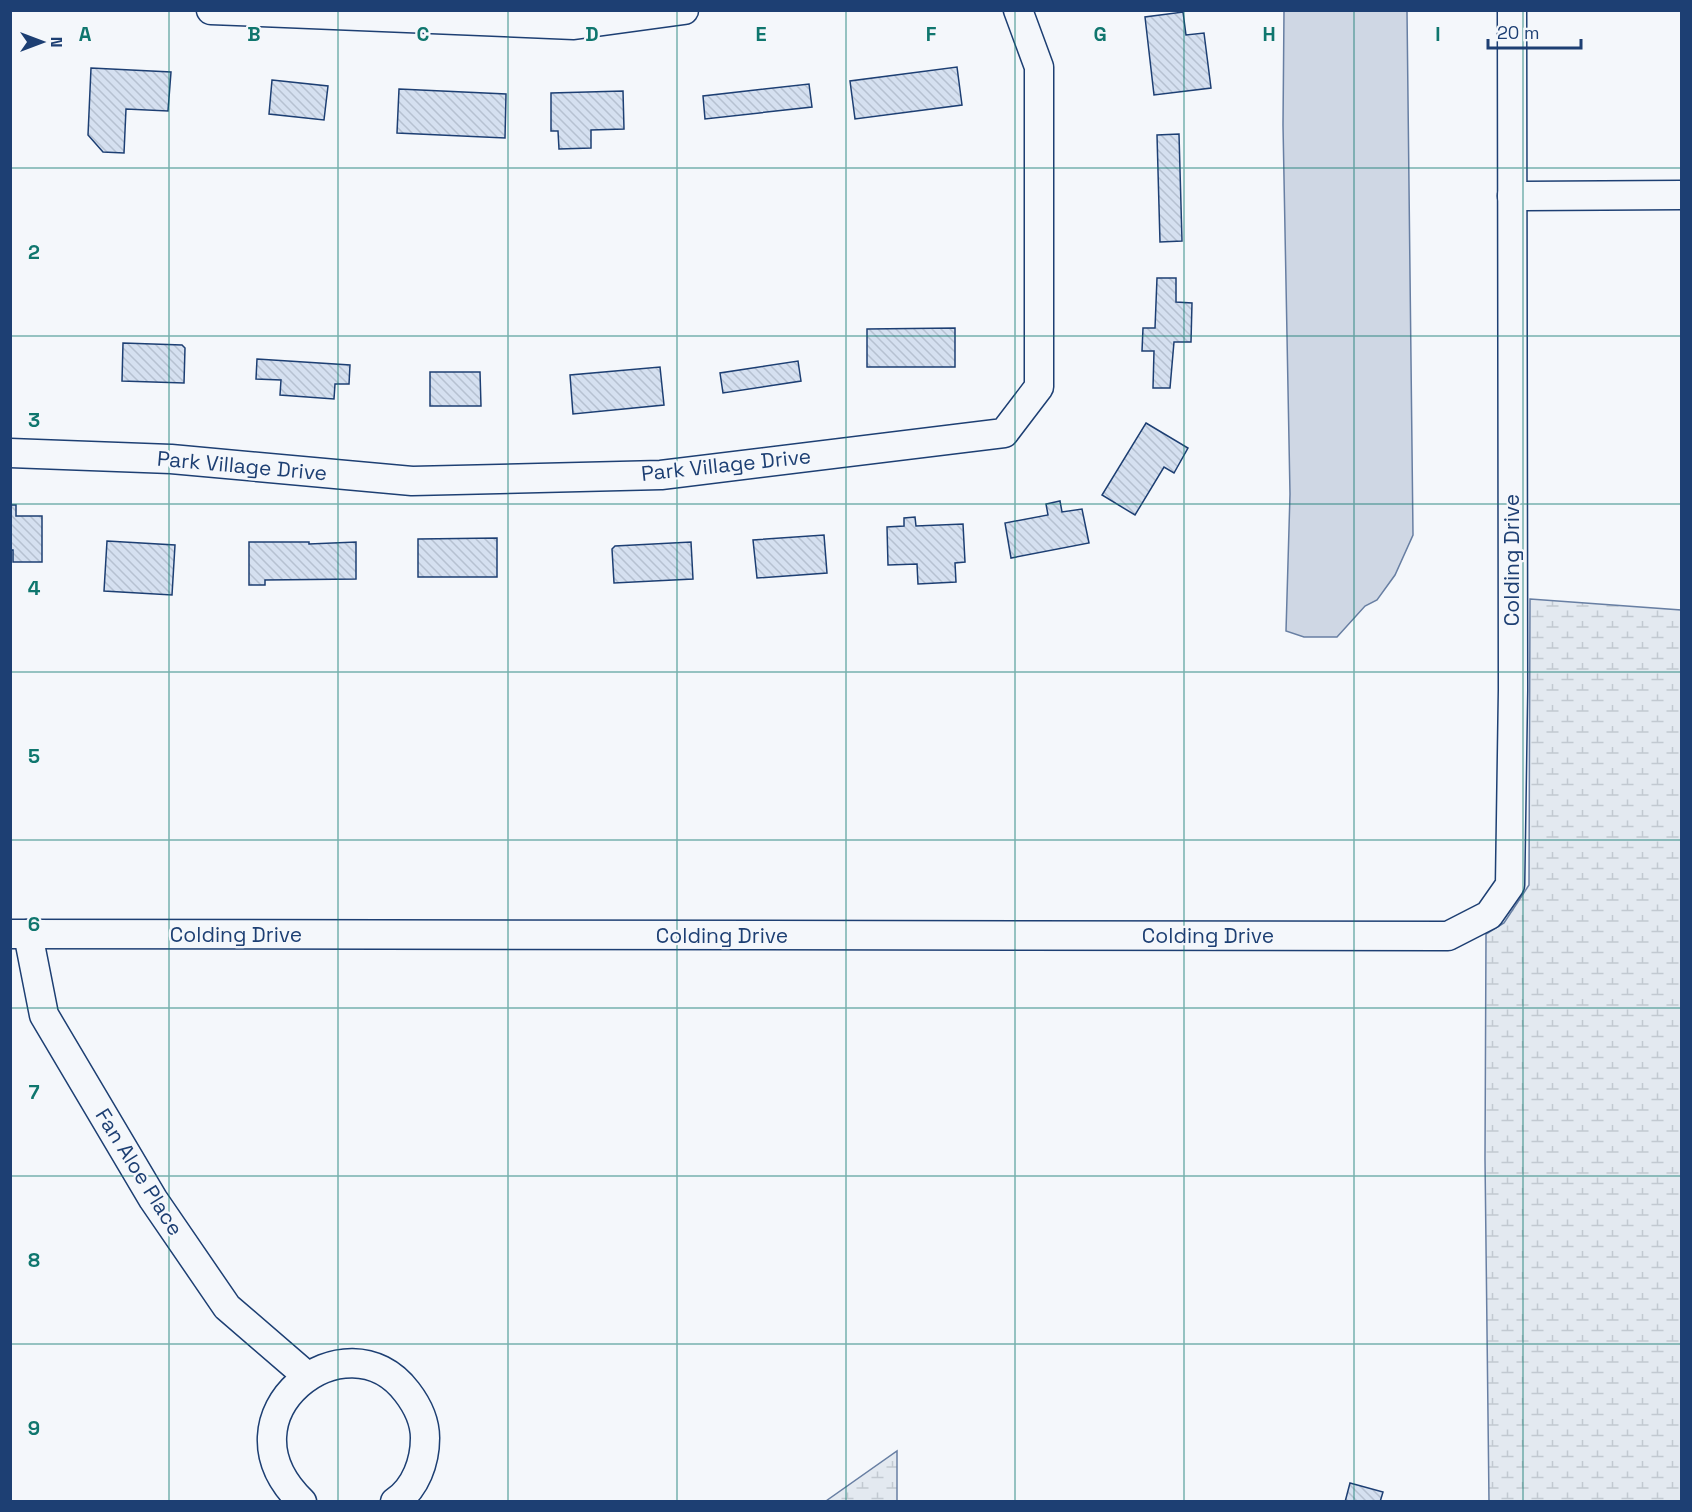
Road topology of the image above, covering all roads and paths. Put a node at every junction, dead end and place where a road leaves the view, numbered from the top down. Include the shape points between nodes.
1 (211, 10) edge
2 (684, 10) edge
3 (1018, 10) edge
4 (1512, 10) edge
5 (1682, 195) edge
6 (1512, 196) junction
7 (10, 453) edge
8 (19, 934) edge
9 (306, 1376) junction
10 (302, 1502) edge
11 (395, 1502) edge

1 - 2 street via 574,25
3 - 7 street, Park Village Drive via 1039,67 1039,387 1004,433 661,475 424,481 171,459
4 - 6 street, Colding Drive
5 - 6 street
6 - 8 street, Colding Drive via 1514,690 1510,885 1489,915 1448,936
8 - 9 street, Fan Aloe Place via 44,1015 153,1199 227,1307
9 - 10 street via 288,1393 276,1415 272,1440 276,1465 288,1488
9 - 11 street via 330,1366 355,1364 380,1370 401,1384 417,1405 424,1429 424,1455 416,1479

